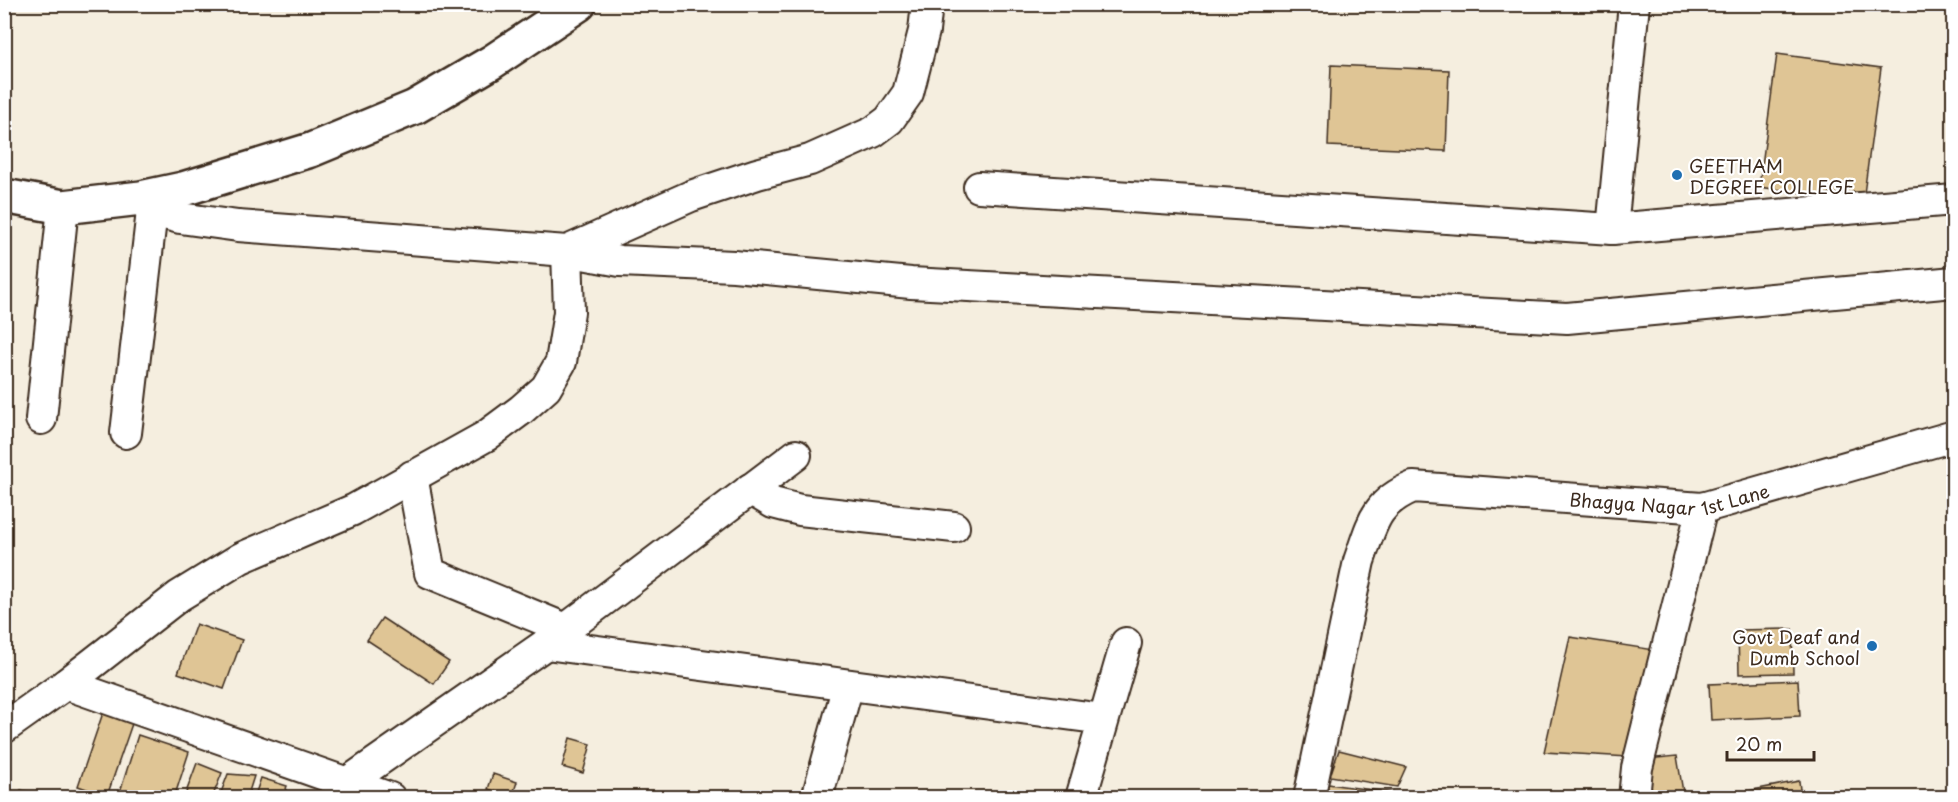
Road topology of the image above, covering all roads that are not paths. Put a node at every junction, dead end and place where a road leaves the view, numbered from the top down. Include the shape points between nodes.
1 (579, 4) edge
2 (927, 4) edge
3 (1634, 4) edge
4 (979, 187) dead end
5 (4, 196) edge
6 (1953, 200) edge
7 (147, 205) junction
8 (63, 207) junction
9 (1612, 229) junction
10 (567, 251) junction
11 (1953, 282) edge
12 (41, 419) dead end
13 (126, 433) dead end
14 (1953, 436) edge
15 (796, 455) dead end
16 (412, 476) junction
17 (750, 489) junction
18 (1702, 508) junction
19 (954, 527) dead end
20 (556, 636) junction
21 (1126, 643) dead end
22 (66, 684) junction
23 (848, 685) junction
24 (1103, 719) junction
25 (4, 728) edge
26 (348, 782) junction
27 (390, 798) edge
28 (817, 798) edge
29 (1081, 798) edge
30 (1309, 798) edge
31 (1634, 798) edge

1 - 7 street via 415,107 311,150 183,189
2 - 10 street via 908,93 889,120 873,132 810,160 691,196
3 - 9 street
4 - 9 street
5 - 8 street
6 - 9 street
7 - 8 street
7 - 10 street via 180,218 238,226
7 - 13 street
8 - 12 street
10 - 11 street via 621,261 734,266 911,283 1567,318
10 - 16 street via 569,312 561,362 546,388 486,436
14 - 18 street, Bhagya Nagar 1st Lane
15 - 17 street
16 - 20 street via 430,573
16 - 22 street via 353,510 241,558 179,596
17 - 19 street via 773,503 800,510
17 - 20 street
18 - 30 street, Bhagya Nagar 1st Lane via 1413,487 1396,494 1372,524 1359,561
18 - 31 street via 1637,768
20 - 23 street
20 - 26 street
21 - 24 street
22 - 25 street
22 - 26 street
23 - 24 street
23 - 28 street
24 - 29 street
26 - 27 street

